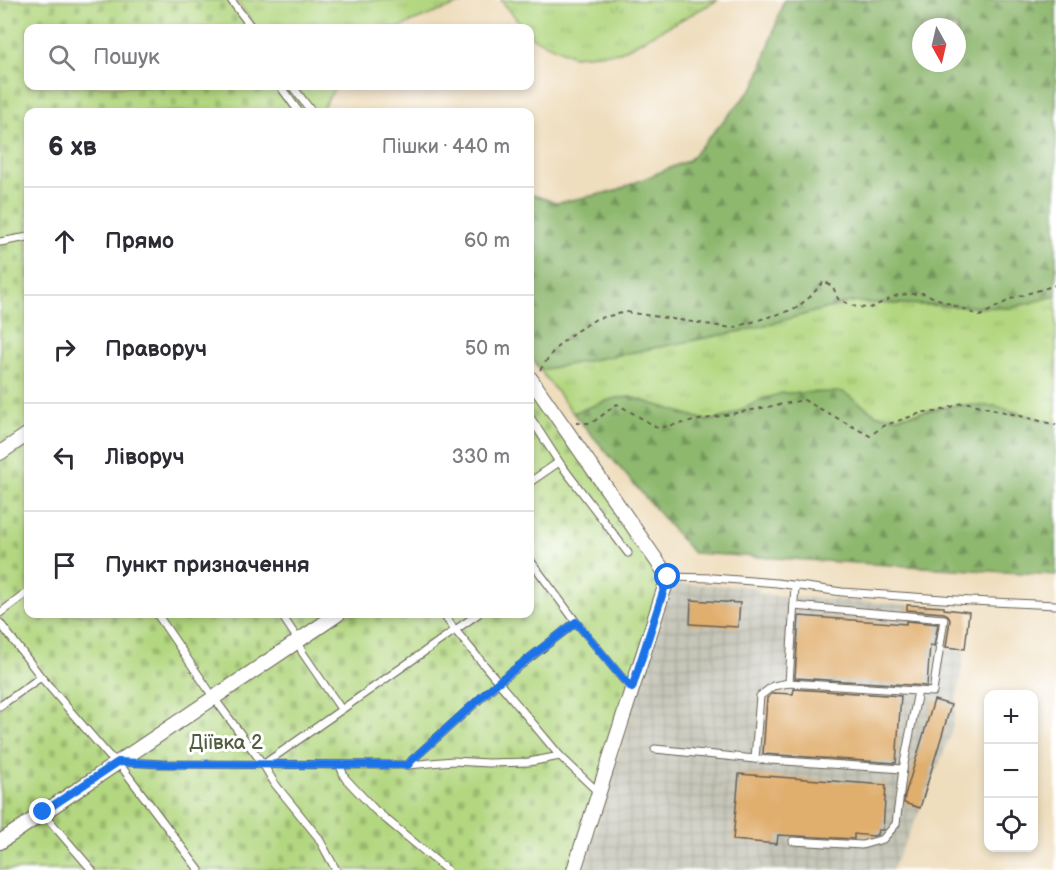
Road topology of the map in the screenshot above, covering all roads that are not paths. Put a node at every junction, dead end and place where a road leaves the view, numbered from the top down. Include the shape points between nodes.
1 (231, 0) edge
2 (249, 24) edge
3 (283, 90) edge
4 (295, 90) edge
5 (296, 108) edge
6 (309, 108) edge
7 (24, 238) edge
8 (0, 242) edge
9 (534, 384) edge
10 (534, 423) edge
11 (24, 437) edge
12 (0, 453) edge
13 (559, 462) junction
14 (534, 480) edge
15 (628, 553) dead end
16 (534, 566) edge
17 (537, 571) junction
18 (534, 574) edge
19 (668, 577) junction
20 (795, 585) junction
21 (24, 595) edge
22 (1056, 604) edge
23 (794, 606) junction
24 (0, 613) edge
25 (160, 618) edge
26 (283, 618) edge
27 (332, 618) edge
28 (446, 618) edge
29 (472, 618) edge
30 (576, 622) junction
31 (0, 623) edge
32 (455, 630) junction
33 (299, 641) junction
34 (41, 676) junction
35 (498, 682) junction
36 (789, 683) junction
37 (632, 688) junction
38 (918, 691) junction
39 (214, 698) junction
40 (0, 706) edge
41 (341, 709) junction
42 (655, 749) dead end
43 (560, 756) junction
44 (755, 759) junction
45 (118, 762) junction
46 (263, 764) junction
47 (408, 765) junction
48 (340, 766) junction
49 (903, 769) junction
50 (598, 792) junction
51 (43, 812) junction
52 (793, 841) dead end
53 (0, 842) edge
54 (92, 870) edge
55 (199, 870) edge
56 (336, 870) edge
57 (447, 870) edge
58 (574, 870) edge

1 - 2 lane
3 - 5 lane
4 - 6 lane
7 - 8 lane
9 - 19 street
10 - 13 lane
11 - 12 street
13 - 14 lane
13 - 15 lane
16 - 17 lane
17 - 18 lane
17 - 30 lane
19 - 20 lane
19 - 37 street
20 - 22 lane via 842,592
20 - 23 lane
21 - 24 lane
23 - 36 lane
23 - 38 lane via 944,619 933,692
25 - 39 lane
26 - 33 lane
27 - 33 street
28 - 32 lane
29 - 32 lane
30 - 35 lane
30 - 37 lane
31 - 34 lane
32 - 35 lane
32 - 41 lane
33 - 39 street
33 - 41 lane via 302,652
34 - 40 lane
34 - 45 lane
35 - 43 lane
35 - 47 lane
36 - 38 lane
36 - 44 lane via 773,686 760,696
37 - 50 street
38 - 49 lane
39 - 45 street
39 - 46 lane
41 - 46 lane
42 - 44 lane
43 - 47 lane via 529,762
43 - 50 lane
44 - 49 lane
45 - 46 lane
45 - 51 street
45 - 55 lane
46 - 48 lane
46 - 56 lane via 318,837
47 - 48 lane
48 - 57 lane via 345,778 375,810
49 - 52 lane via 896,824 883,839 862,845
50 - 58 street
51 - 53 street
51 - 54 lane

